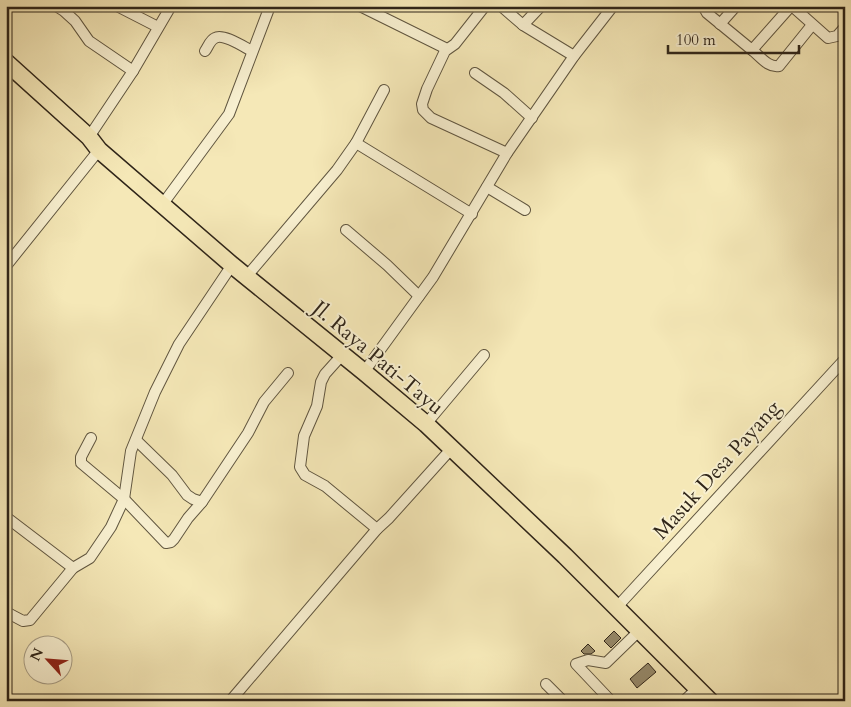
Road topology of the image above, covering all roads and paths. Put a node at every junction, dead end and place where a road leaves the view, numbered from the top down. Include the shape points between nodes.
1 (117, 6) edge
2 (171, 6) edge
3 (270, 6) edge
4 (360, 6) edge
5 (485, 6) edge
6 (501, 6) edge
7 (541, 6) edge
8 (613, 6) edge
9 (703, 6) edge
10 (736, 6) edge
11 (792, 6) edge
12 (63, 8) edge
13 (720, 24) junction
14 (523, 25) junction
15 (812, 25) junction
16 (158, 27) junction
17 (845, 27) edge
18 (447, 49) junction
19 (752, 50) junction
20 (205, 51) dead end
21 (252, 51) junction
22 (574, 56) junction
23 (6, 62) edge
24 (133, 71) junction
25 (475, 74) dead end
26 (384, 90) dead end
27 (532, 118) junction
28 (356, 143) junction
29 (94, 144) junction
30 (507, 153) junction
31 (486, 187) junction
32 (162, 205) junction
33 (525, 210) dead end
34 (472, 214) junction
35 (346, 230) dead end
36 (6, 266) edge
37 (232, 266) junction
38 (247, 276) junction
39 (419, 296) junction
40 (342, 355) junction
41 (484, 355) dead end
42 (845, 359) edge
43 (364, 372) junction
44 (288, 373) dead end
45 (426, 424) junction
46 (92, 438) dead end
47 (136, 440) junction
48 (452, 448) junction
49 (124, 499) junction
50 (202, 502) junction
51 (6, 517) edge
52 (376, 529) junction
53 (73, 568) junction
54 (618, 607) junction
55 (6, 612) edge
56 (640, 630) junction
57 (546, 684) dead end
58 (698, 688) junction
59 (232, 699) dead end
60 (563, 701) edge
61 (611, 701) edge
62 (684, 701) edge
63 (710, 701) edge

1 - 16 street
2 - 16 street
3 - 21 street
4 - 18 street
5 - 18 street via 455,44
6 - 14 street
7 - 14 street
8 - 22 street
9 - 13 street
10 - 13 street
11 - 15 street
11 - 19 street
12 - 24 street via 89,41
13 - 19 street
14 - 22 street
15 - 17 street via 828,38 837,36
15 - 19 street via 779,66 770,65
16 - 24 street
18 - 30 street via 427,89 423,110 431,118
20 - 21 street via 215,38 221,36
21 - 32 street via 229,114
22 - 27 street
23 - 29 main road, Jl. Raya Pati-Tayu
24 - 29 street
25 - 27 street via 504,93
26 - 28 street
27 - 30 street
28 - 34 street
28 - 38 street
29 - 32 main road, Jl. Raya Pati-Tayu
29 - 36 street
30 - 31 street
31 - 33 street
31 - 34 street
32 - 37 main road, Jl. Raya Pati-Tayu
34 - 39 street
35 - 39 street
37 - 38 main road, Jl. Raya Pati-Tayu
37 - 47 street via 179,344
38 - 40 main road, Jl. Raya Pati-Tayu
39 - 43 street
40 - 43 main road, Jl. Raya Pati-Tayu
40 - 52 street via 321,382 314,413 304,436 300,467
41 - 45 street
42 - 54 street, Masuk Desa Payang
43 - 45 main road, Jl. Raya Pati-Tayu
44 - 50 street via 264,402 248,433
45 - 48 main road, Jl. Raya Pati-Tayu
46 - 49 street via 80,459 81,463
47 - 49 street via 131,451
47 - 50 street via 172,475 187,495
48 - 52 street
48 - 54 main road, Jl. Raya Pati-Tayu
49 - 50 street via 166,543 171,542
49 - 53 street via 96,550 90,558
51 - 53 street
52 - 59 street
53 - 55 street via 30,620 23,621
54 - 56 main road, Jl. Raya Pati-Tayu
56 - 58 main road, Jl. Raya Pati-Tayu
56 - 61 street via 606,663 588,660 576,664
57 - 60 street
58 - 62 street
58 - 63 main road, Jl. Raya Pati-Tayu

